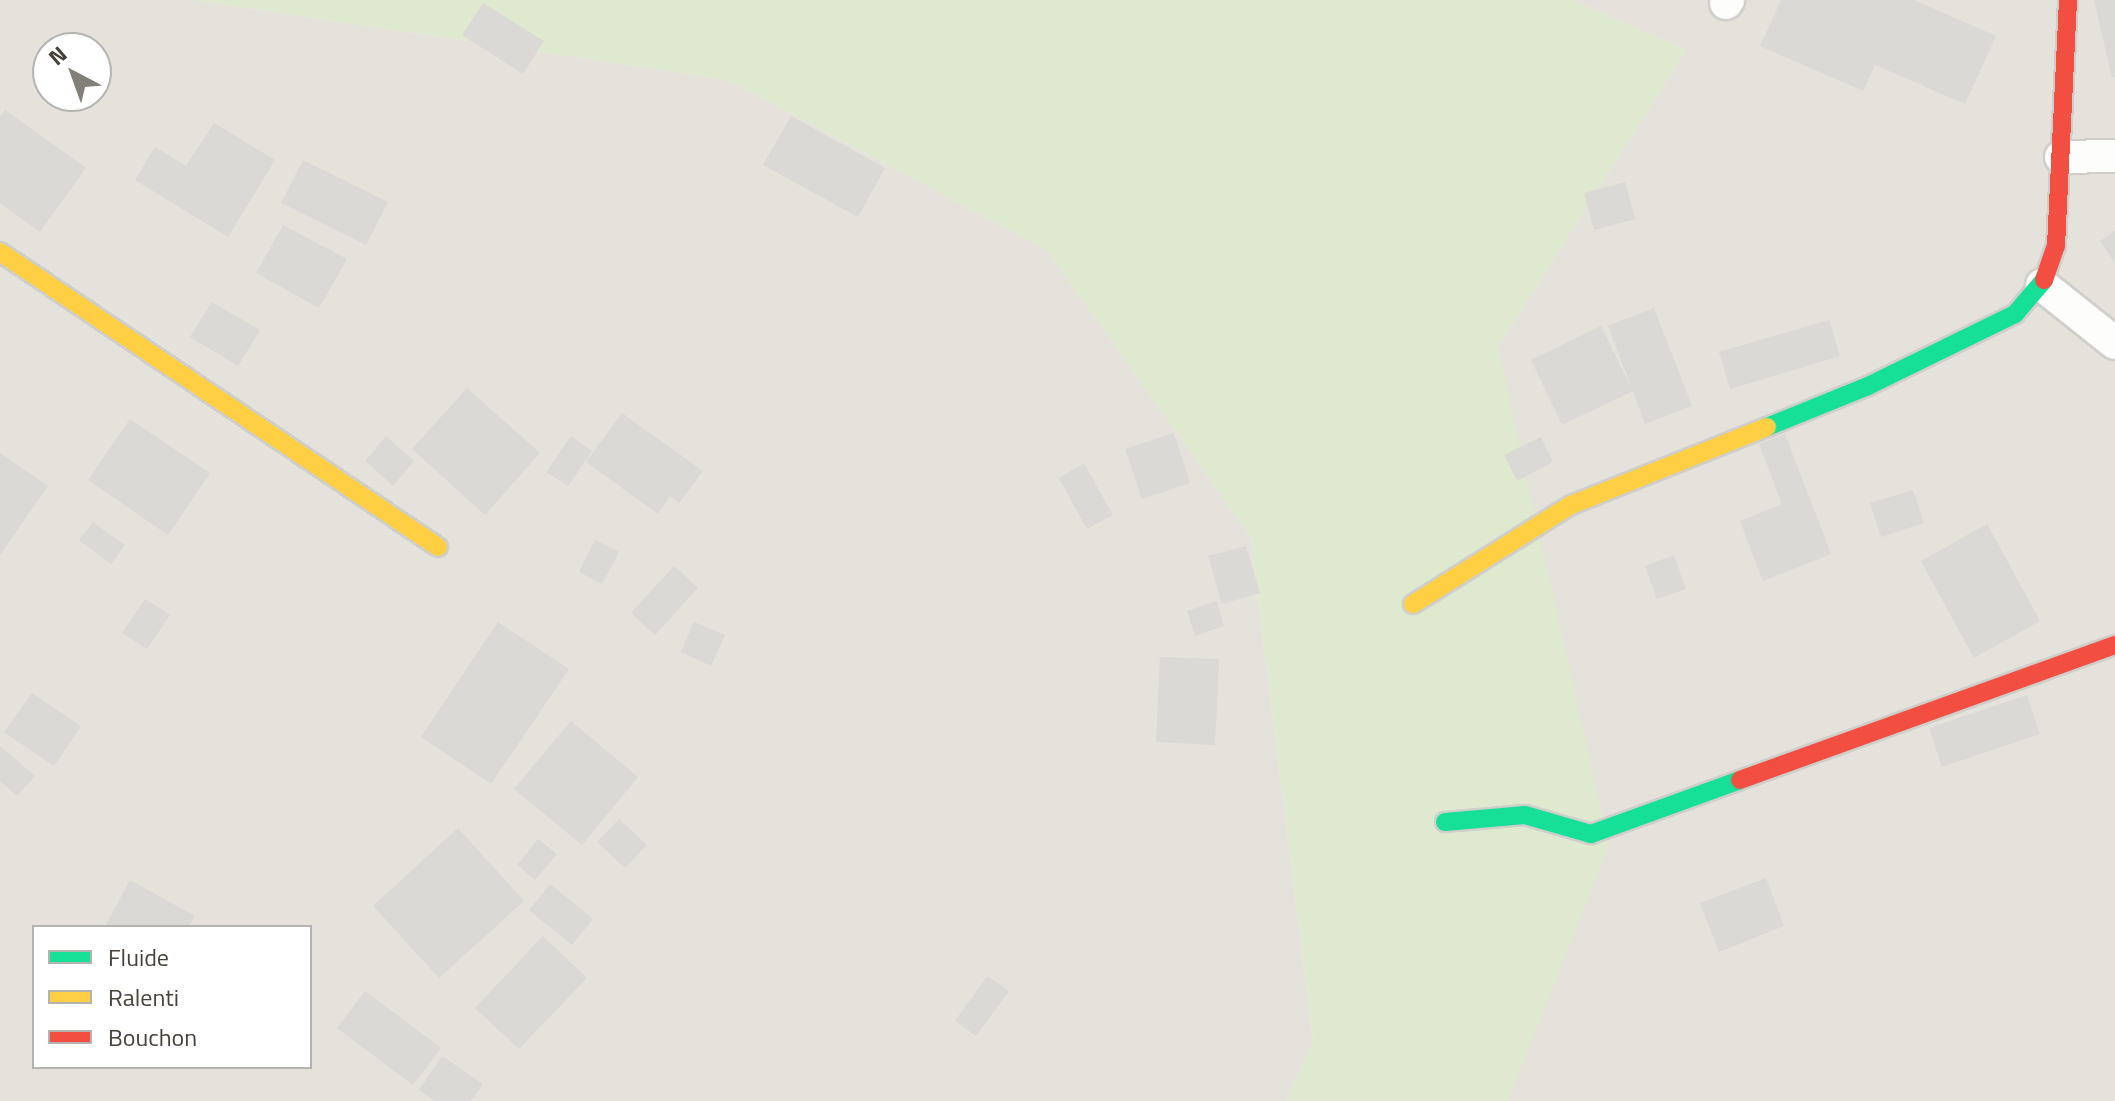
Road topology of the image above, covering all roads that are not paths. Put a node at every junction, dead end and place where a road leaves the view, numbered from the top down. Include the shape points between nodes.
1 (2068, 0) edge
2 (2115, 156) edge
3 (2061, 157) junction
4 (0, 252) edge
5 (2042, 285) junction
6 (2115, 343) edge
7 (438, 547) dead end
8 (1413, 604) dead end
9 (2115, 645) edge
10 (1445, 822) dead end

1 - 3 street
2 - 3 street
3 - 5 street via 2056,246
4 - 7 street
5 - 6 street
5 - 8 street via 2015,314 1868,386 1571,505
9 - 10 street via 1591,834 1525,815

